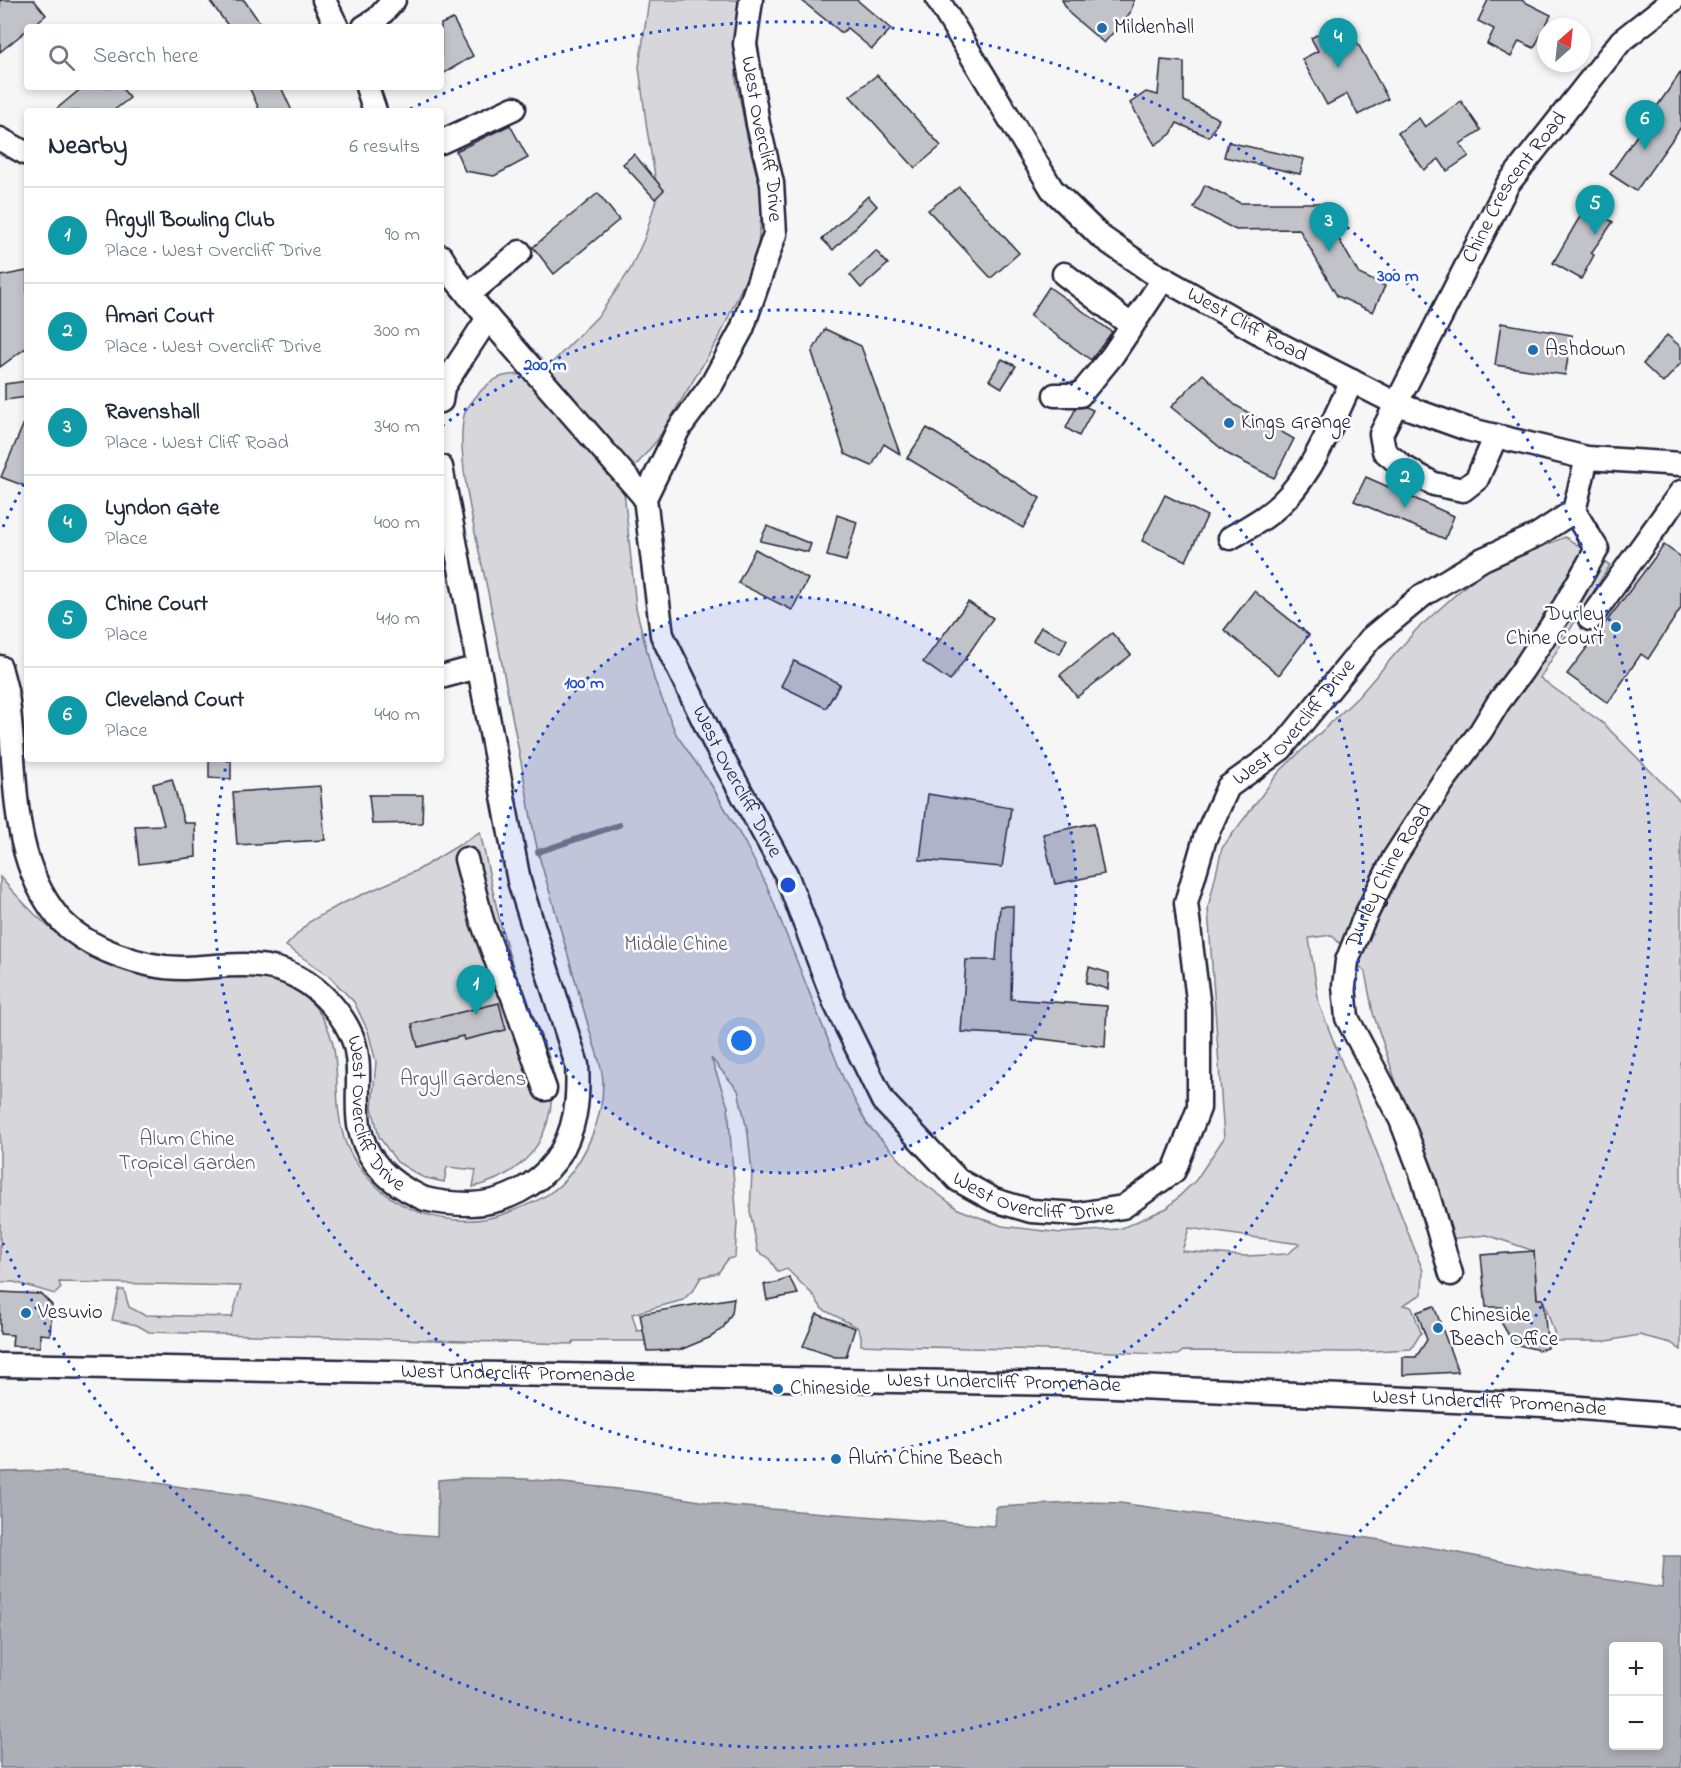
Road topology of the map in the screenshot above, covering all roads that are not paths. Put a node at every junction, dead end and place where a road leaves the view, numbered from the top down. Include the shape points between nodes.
1 (324, 0) edge
2 (394, 0) edge
3 (751, 0) edge
4 (938, 0) edge
5 (1673, 0) edge
6 (336, 24) edge
7 (369, 24) edge
8 (368, 90) edge
9 (374, 108) edge
10 (514, 108) dead end
11 (0, 139) edge
12 (444, 141) edge
13 (24, 152) edge
14 (520, 252) dead end
15 (444, 261) edge
16 (1064, 274) dead end
17 (1164, 278) junction
18 (468, 295) junction
19 (488, 318) junction
20 (1132, 326) junction
21 (1352, 381) junction
22 (444, 384) edge
23 (1054, 395) dead end
24 (1397, 404) junction
25 (1496, 436) junction
26 (1587, 458) junction
27 (1679, 460) edge
28 (444, 483) edge
29 (1681, 492) edge
30 (645, 498) junction
31 (1574, 511) junction
32 (1230, 538) dead end
33 (1590, 619) dead end
34 (0, 667) edge
35 (478, 667) junction
36 (444, 676) edge
37 (466, 859) dead end
38 (545, 1089) dead end
39 (1451, 1274) dead end
40 (0, 1365) edge
41 (1681, 1416) edge

1 - 6 street
2 - 7 street
3 - 30 street, West Overcliff Drive via 745,44 772,183 776,234 742,329 712,384 678,430
4 - 17 street, West Cliff Road via 1052,189 1100,236
5 - 24 street, Chine Crescent Road via 1621,41 1508,184
8 - 9 street
10 - 12 street
11 - 13 street
14 - 18 street
15 - 18 street
16 - 20 street
17 - 20 street
17 - 21 street, West Cliff Road
18 - 19 street
19 - 22 street
19 - 30 street
20 - 23 street via 1080,395
21 - 24 street, West Cliff Road
21 - 32 street via 1313,462 1292,492 1267,516
24 - 25 street, West Cliff Road
24 - 25 street, Chine Crescent Road via 1381,434 1384,451 1434,484 1463,490 1477,479
25 - 26 street, West Cliff Road
26 - 27 street, West Cliff Road
26 - 31 street
28 - 35 street, West Overcliff Drive
29 - 33 street
30 - 31 street, West Overcliff Drive via 662,635 717,748 786,873 835,1003 883,1101 958,1180 994,1200 1031,1211 1078,1214 1123,1207 1174,1171 1199,1108 1199,1008 1186,903 1205,837 1228,787 1281,749 1371,638 1423,596
31 - 39 street, Durley Chine Road via 1597,549 1528,662 1394,858 1347,961 1347,1018 1401,1120 1423,1178
34 - 35 street, West Overcliff Drive via 8,701 15,793 25,852 38,885 59,918 88,941 155,966 251,965 297,976 326,999 354,1043 359,1126 370,1157 391,1180 423,1199 451,1204 483,1203 511,1196 537,1179 556,1159 573,1125 579,1095 570,1038 519,880
35 - 36 street
37 - 38 street via 482,921
40 - 41 street, West Undercliff Promenade via 1069,1384 1533,1404

